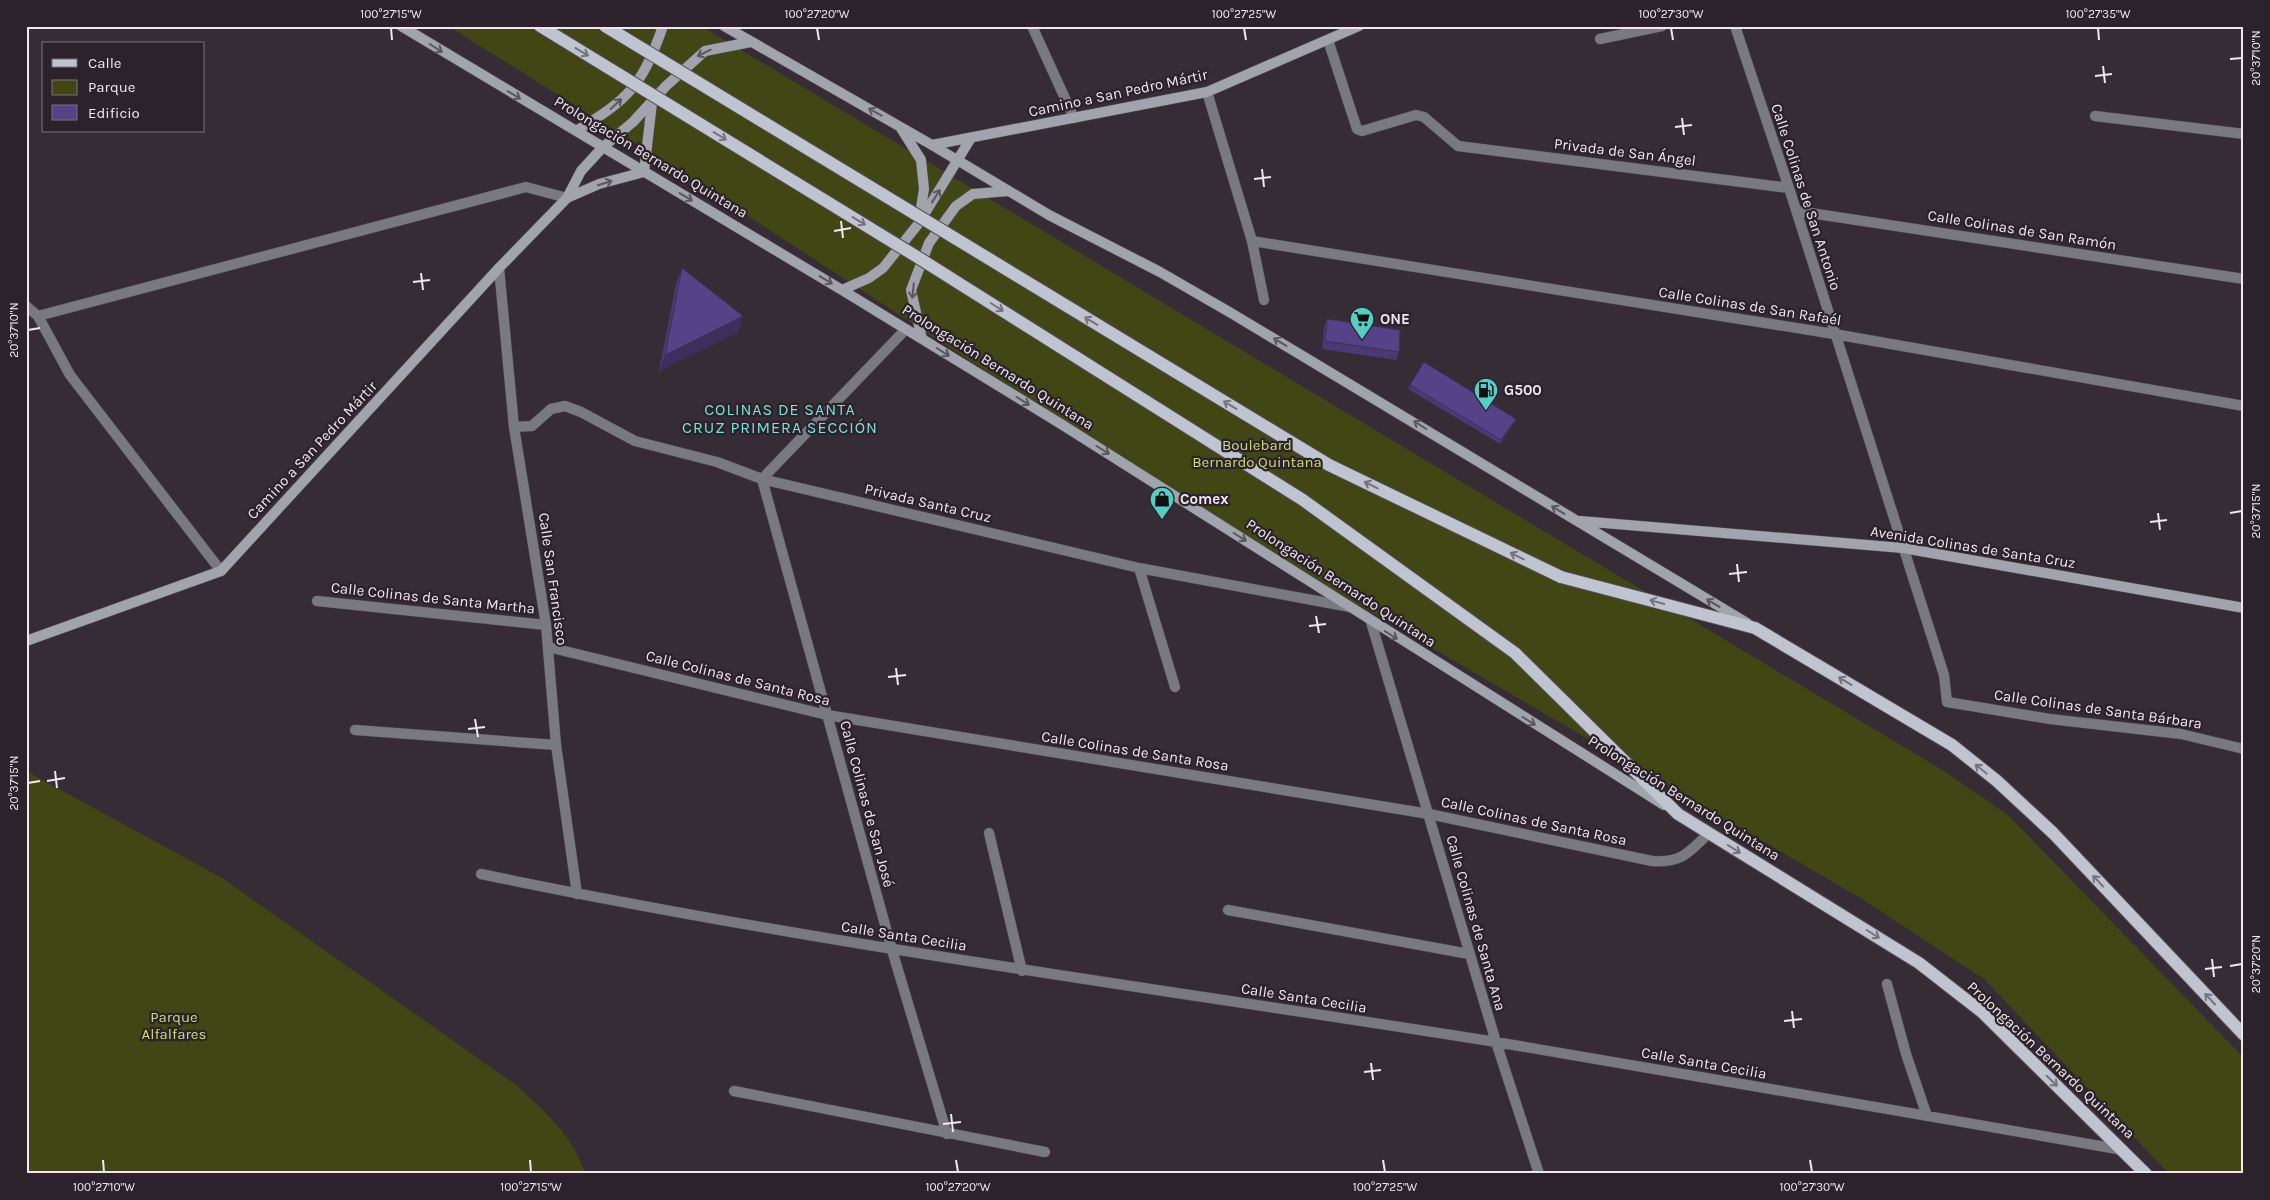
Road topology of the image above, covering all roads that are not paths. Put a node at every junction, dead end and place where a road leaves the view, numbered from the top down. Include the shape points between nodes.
1 (401, 26) edge
2 (540, 26) edge
3 (605, 26) edge
4 (663, 26) edge
5 (1032, 26) edge
6 (1359, 26) edge
7 (1662, 26) edge
8 (1735, 26) edge
9 (729, 28) edge
10 (1600, 39) dead end
11 (1328, 40) junction
12 (751, 42) junction
13 (1207, 92) junction
14 (652, 103) junction
15 (2095, 116) dead end
16 (1074, 118) junction
17 (900, 126) junction
18 (576, 131) junction
19 (2244, 134) edge
20 (971, 138) junction
21 (932, 145) junction
22 (603, 147) junction
23 (958, 160) junction
24 (644, 172) junction
25 (1789, 188) junction
26 (1009, 191) junction
27 (567, 198) junction
28 (1796, 212) junction
29 (919, 223) junction
30 (1252, 240) junction
31 (499, 268) junction
32 (2244, 279) edge
33 (842, 290) junction
34 (1264, 300) dead end
35 (26, 306) edge
36 (38, 316) junction
37 (906, 329) junction
38 (1834, 334) junction
39 (922, 339) junction
40 (2244, 406) edge
41 (514, 427) junction
42 (762, 479) junction
43 (1576, 521) junction
44 (1903, 548) junction
45 (1139, 568) junction
46 (221, 571) junction
47 (317, 601) dead end
48 (1351, 608) junction
49 (2244, 608) edge
50 (1370, 622) junction
51 (546, 625) junction
52 (1754, 628) junction
53 (26, 641) edge
54 (548, 647) junction
55 (1175, 687) dead end
56 (1947, 702) joint
57 (827, 715) junction
58 (354, 730) dead end
59 (556, 745) junction
60 (2244, 749) edge
61 (1429, 814) junction
62 (1678, 814) junction
63 (989, 833) dead end
64 (1709, 833) junction
65 (481, 874) dead end
66 (577, 894) junction
67 (1228, 910) dead end
68 (892, 950) junction
69 (1469, 954) junction
70 (1022, 970) junction
71 (1887, 984) dead end
72 (2244, 1035) edge
73 (1496, 1042) junction
74 (734, 1091) dead end
75 (1927, 1116) junction
76 (947, 1134) junction
77 (2124, 1150) junction
78 (1045, 1152) dead end
79 (1539, 1174) edge
80 (2146, 1174) edge

1 -> 18 street, Prolongación Bernardo Quintana
2 -> 62 main road, bridge via 922,260 1303,500 1515,653
52 -> 3 main road, bridge via 1561,577 1329,465
18 -> 4 street via 611,110 637,85
5 - 16 street
6 - 11 street, Camino a San Pedro Mártir
7 - 10 street
8 - 25 street, Calle Colinas de San Antonio
9 - 12 street
11 - 13 street, Camino a San Pedro Mártir
11 - 25 street, Privada de San Ángel via 1357,129 1362,131 1420,115 1458,146
12 -> 14 street, Camino a San Pedro Mártir via 706,51 666,86
17 -> 12 street
13 - 16 street, Camino a San Pedro Mártir
13 - 30 street
14 - 22 street, Camino a San Pedro Mártir
14 - 24 street
15 - 19 street
16 - 20 street, Camino a San Pedro Mártir
17 - 21 street
17 - 29 street via 921,160 924,189
18 - 22 street, Prolongación Bernardo Quintana
20 - 21 street, Camino a San Pedro Mártir
20 - 23 street
21 - 23 street
22 - 24 street, Prolongación Bernardo Quintana
22 - 27 street, Camino a San Pedro Mártir via 581,171
23 - 26 street
29 -> 23 street
27 -> 24 street, Camino a San Pedro Mártir via 599,184
24 -> 33 street, Prolongación Bernardo Quintana
25 - 28 street, Calle Colinas de San Antonio
26 -> 39 street via 973,194 956,206 929,243 910,290
43 -> 26 street via 1231,313
27 - 31 street, Camino a San Pedro Mártir
27 - 36 street via 526,187
28 - 32 street, Calle Colinas de San Ramón
28 - 38 street, Calle Colinas de San Antonio
29 - 33 street via 883,268
30 - 34 street
30 - 38 street, Calle Colinas de San Rafaél
31 - 41 street, Calle San Francisco
31 - 46 street, Camino a San Pedro Mártir
33 - 37 street, Prolongación Bernardo Quintana
35 - 36 street
36 - 46 street via 70,374
37 - 39 street, Prolongación Bernardo Quintana
37 - 42 street
38 - 40 street, Calle Colinas de San Rafaél
38 - 44 street, Calle Colinas de San Antonio
39 -> 48 street, Prolongación Bernardo Quintana
41 - 42 street, Privada Santa Cruz via 532,426 551,410 565,406 635,441 717,462
41 - 51 street, Calle San Francisco
42 - 45 street, Privada Santa Cruz
42 - 57 street, Calle Colinas de San José
43 - 44 street, Avenida Colinas de Santa Cruz
52 -> 43 street
44 - 49 street, Avenida Colinas de Santa Cruz
44 - 56 street, Calle Colinas de San Antonio via 1944,675
45 - 48 street, Privada Santa Cruz
45 - 55 street
46 - 53 street, Camino a San Pedro Mártir
47 - 51 street, Calle Colinas de Santa Martha
48 - 50 street, Prolongación Bernardo Quintana
50 - 61 street, Calle Colinas de Santa Ana
50 -> 62 street, Prolongación Bernardo Quintana
51 - 54 street, Calle San Francisco
72 -> 52 main road via 2053,833 1997,781 1952,745
54 - 57 street, Calle Colinas de Santa Rosa
54 - 59 street, Calle San Francisco
56 - 60 street, Calle Colinas de Santa Bárbara via 2050,719 2181,734
57 - 61 street, Calle Colinas de Santa Rosa
57 - 68 street, Calle Colinas de San José
58 - 59 street
59 - 66 street, Calle San Francisco
61 - 64 street, Calle Colinas de Santa Rosa via 1652,861 1684,858
61 - 69 street, Calle Colinas de Santa Ana
62 - 64 main road, Prolongación Bernardo Quintana
63 - 70 street
64 -> 77 main road, Prolongación Bernardo Quintana via 1919,963 1982,1012
65 - 66 street, Calle Santa Cecilia
66 - 68 street, Calle Santa Cecilia
67 - 69 street
68 - 70 street, Calle Santa Cecilia
68 - 76 street, Calle Colinas de San José
69 - 73 street, Calle Colinas de Santa Ana
70 - 73 street, Calle Santa Cecilia
71 - 75 street
73 - 75 street, Calle Santa Cecilia
73 - 79 street, Calle Colinas de Santa Ana
74 - 76 street
75 - 77 street, Calle Santa Cecilia
76 - 78 street
77 - 80 main road, Prolongación Bernardo Quintana

